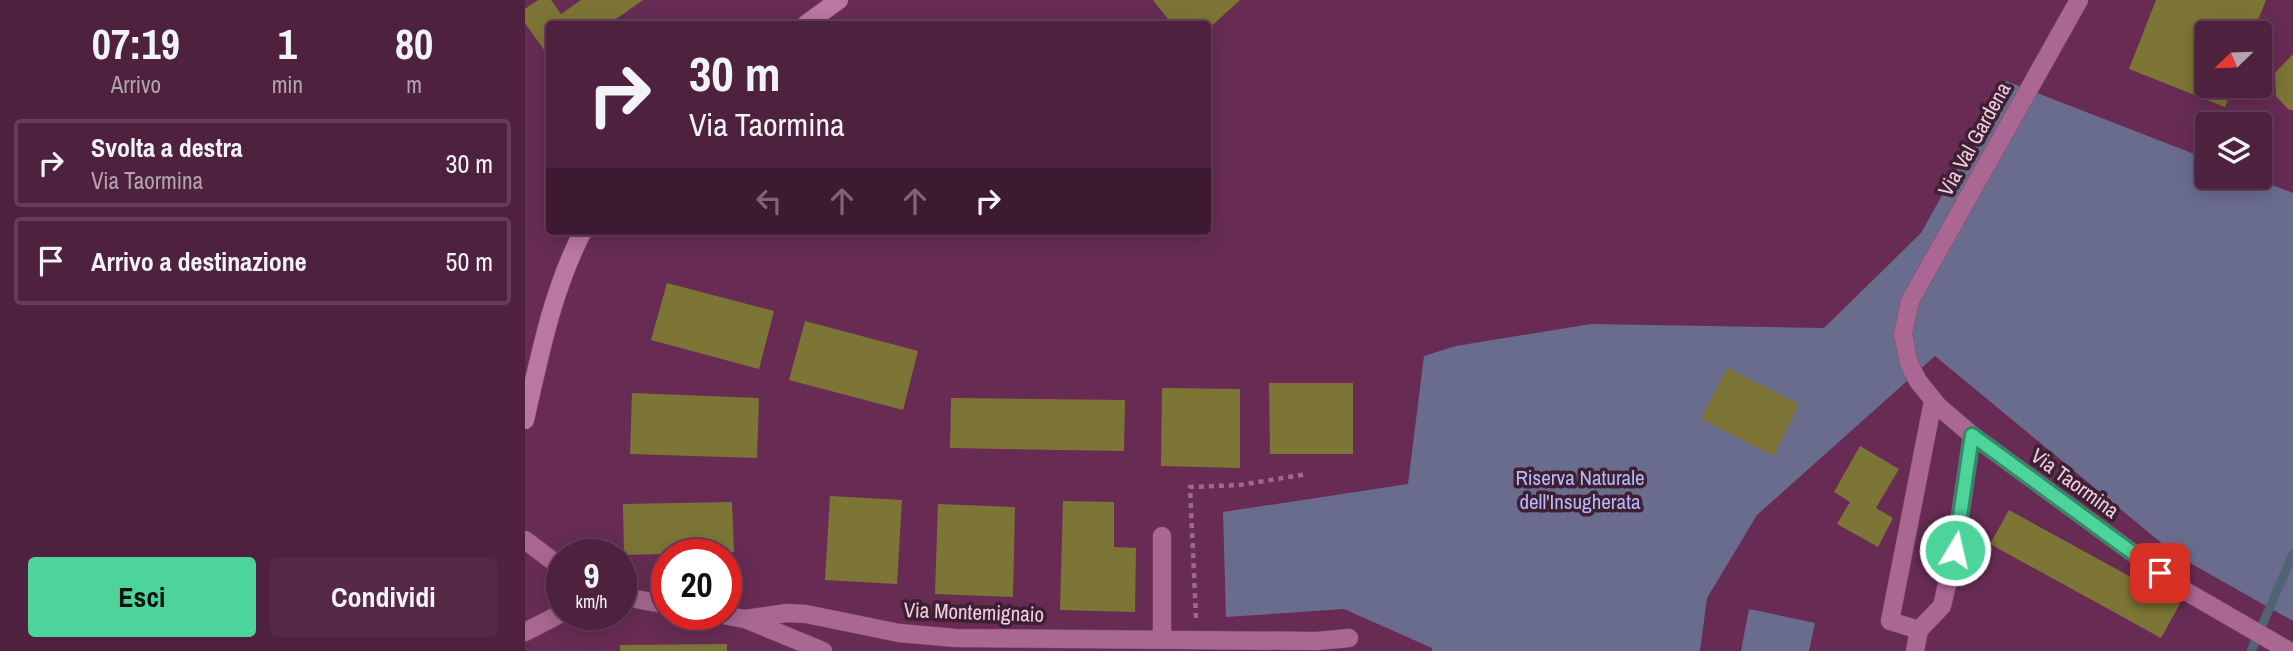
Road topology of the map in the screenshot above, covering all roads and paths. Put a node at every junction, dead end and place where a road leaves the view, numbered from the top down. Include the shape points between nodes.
1 (839, 0) edge
2 (2079, 0) edge
3 (810, 21) edge
4 (581, 235) edge
5 (1910, 301) joint
6 (1933, 401) junction
7 (525, 420) edge
8 (1972, 435) junction
9 (1307, 474) dead end
10 (1162, 536) dead end
11 (525, 540) edge
12 (546, 556) edge
13 (742, 618) edge
14 (745, 619) junction
15 (546, 621) edge
16 (1919, 630) junction
17 (525, 632) edge
18 (1349, 638) dead end
19 (1161, 640) junction
20 (1196, 640) junction
21 (1297, 646) edge
22 (2282, 647) edge
23 (823, 651) edge
24 (1915, 651) edge

1 - 3 main road
2 - 5 street, Via Val Gardena
4 - 7 main road via 554,299
5 - 6 street, Via Taormina via 1904,344 1909,364
6 - 8 street, Via Taormina
6 - 16 street via 1890,621
8 - 16 street via 1943,606
8 - 22 street, Via Taormina via 2182,589
9 - 20 path via 1240,485 1190,487
10 - 19 street
11 - 12 street
13 - 14 street, Via Montemignaio
14 - 19 street, Via Montemignaio via 801,613 937,637
14 - 23 street, Via Montemignaio
15 - 17 street
16 - 24 street
18 - 21 street, Via Montemignaio
19 - 20 street, Via Montemignaio
20 - 21 street, Via Montemignaio

